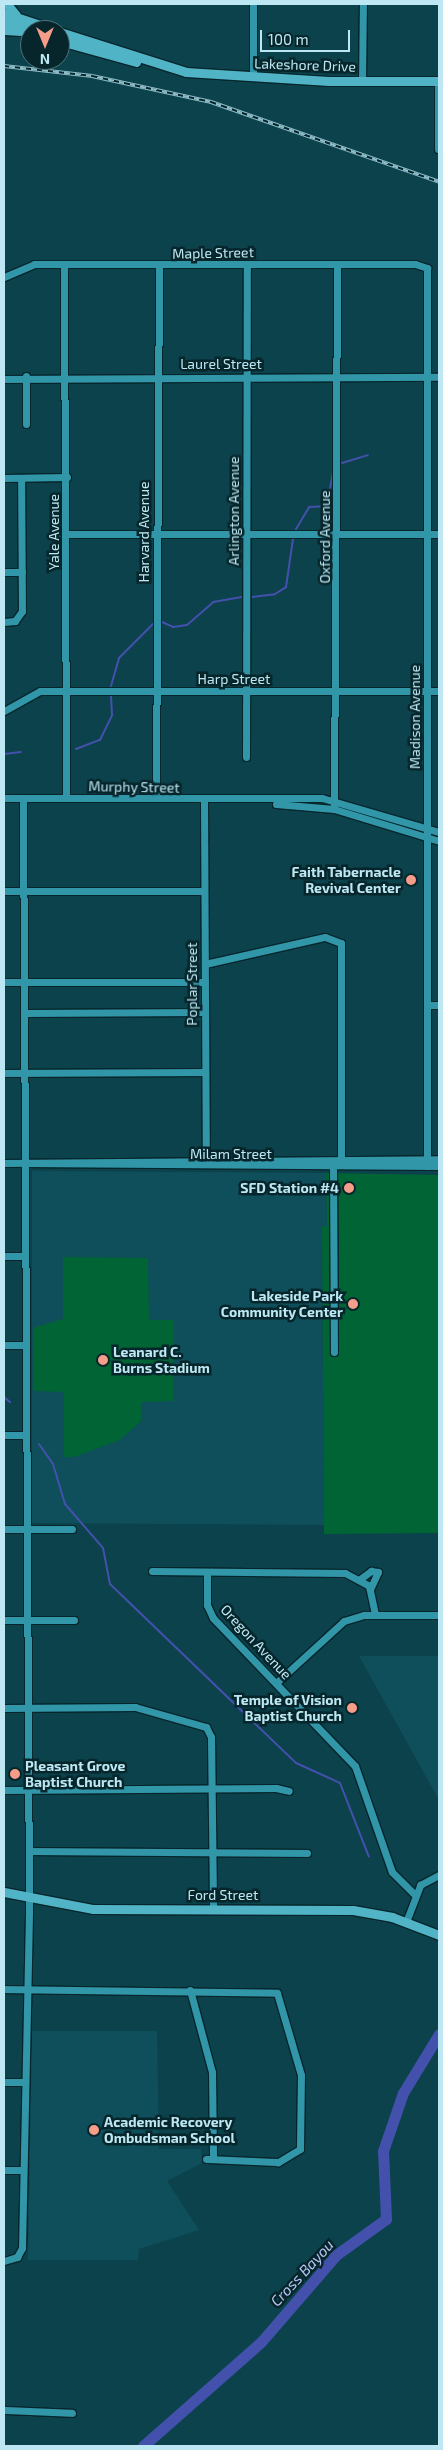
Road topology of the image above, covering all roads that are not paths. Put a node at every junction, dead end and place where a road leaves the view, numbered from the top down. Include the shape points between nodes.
1 (7, 4) edge
2 (253, 4) edge
3 (363, 4) edge
4 (4, 13) edge
5 (23, 19) junction
6 (26, 20) edge
7 (4, 21) edge
8 (20, 28) edge
9 (4, 30) edge
10 (20, 31) edge
11 (70, 35) edge
12 (70, 43) edge
13 (170, 68) junction
14 (253, 76) junction
15 (362, 81) junction
16 (438, 81) edge
17 (438, 149) edge
18 (247, 265) junction
19 (337, 265) junction
20 (64, 267) junction
21 (159, 267) junction
22 (426, 268) joint
23 (4, 277) edge
24 (26, 376) junction
25 (66, 376) junction
26 (157, 376) junction
27 (247, 376) junction
28 (337, 377) junction
29 (427, 377) junction
30 (439, 377) edge
31 (4, 378) edge
32 (26, 424) dead end
33 (67, 477) junction
34 (4, 478) edge
35 (21, 478) junction
36 (66, 534) junction
37 (247, 534) junction
38 (427, 534) junction
39 (439, 534) edge
40 (337, 535) junction
41 (156, 536) junction
42 (4, 572) edge
43 (22, 572) junction
44 (4, 622) edge
45 (66, 691) junction
46 (156, 691) junction
47 (248, 691) junction
48 (337, 691) junction
49 (427, 691) junction
50 (439, 691) edge
51 (4, 711) edge
52 (246, 757) dead end
53 (4, 798) edge
54 (23, 798) junction
55 (66, 798) junction
56 (156, 798) junction
57 (335, 800) junction
58 (204, 802) junction
59 (263, 802) junction
60 (334, 808) junction
61 (427, 829) junction
62 (439, 832) edge
63 (427, 839) junction
64 (439, 841) edge
65 (4, 891) edge
66 (23, 891) junction
67 (204, 891) junction
68 (205, 964) junction
69 (4, 982) edge
70 (24, 982) junction
71 (205, 982) junction
72 (427, 1005) junction
73 (439, 1005) edge
74 (205, 1012) junction
75 (24, 1013) junction
76 (205, 1072) junction
77 (4, 1073) edge
78 (24, 1073) junction
79 (439, 1159) edge
80 (4, 1163) edge
81 (24, 1163) junction
82 (206, 1163) junction
83 (427, 1163) junction
84 (338, 1164) junction
85 (439, 1166) edge
86 (4, 1256) edge
87 (24, 1256) junction
88 (4, 1345) edge
89 (24, 1345) junction
90 (334, 1352) dead end
91 (4, 1435) edge
92 (24, 1435) junction
93 (4, 1529) edge
94 (25, 1529) junction
95 (72, 1529) dead end
96 (152, 1571) dead end
97 (206, 1572) junction
98 (360, 1578) junction
99 (370, 1589) junction
100 (376, 1614) junction
101 (439, 1615) edge
102 (4, 1620) edge
103 (24, 1620) junction
104 (74, 1620) dead end
105 (276, 1683) junction
106 (4, 1708) edge
107 (24, 1708) junction
108 (212, 1788) junction
109 (4, 1790) edge
110 (30, 1790) junction
111 (289, 1792) dead end
112 (214, 1850) junction
113 (29, 1851) junction
114 (307, 1853) dead end
115 (439, 1875) edge
116 (4, 1892) edge
117 (415, 1895) junction
118 (29, 1896) junction
119 (213, 1909) junction
120 (406, 1922) junction
121 (439, 1935) edge
122 (4, 1989) edge
123 (26, 1990) junction
124 (190, 1990) junction
125 (4, 2082) edge
126 (24, 2082) junction
127 (4, 2170) edge
128 (22, 2170) junction
129 (4, 2261) edge
130 (4, 2410) edge
131 (72, 2414) dead end

1 - 5 main road
2 - 14 street
3 - 15 street
4 - 5 main road
5 - 6 main road
7 - 8 main road
9 - 10 main road
11 - 13 main road, Lakeshore Drive
12 - 13 main road, Lakeshore Drive
13 - 14 main road, Lakeshore Drive
14 - 15 main road, Lakeshore Drive
15 - 16 main road, Lakeshore Drive
16 - 17 street
18 - 19 street, Maple Street
18 - 21 street, Maple Street
18 - 27 street, Arlington Avenue
19 - 22 street, Maple Street via 414,264
19 - 28 street, Oxford Avenue
20 - 21 street, Maple Street
20 - 23 street, Maple Street via 34,264
20 - 25 street, Yale Avenue
21 - 26 street, Harvard Avenue
22 - 29 street, Madison Avenue
24 - 25 street, Laurel Street
24 - 31 street, Laurel Street
24 - 32 street
25 - 26 street, Laurel Street
25 - 33 street, Yale Avenue
26 - 27 street, Laurel Street
26 - 41 street, Harvard Avenue
27 - 28 street, Laurel Street
27 - 37 street, Arlington Avenue
28 - 29 street, Laurel Street
28 - 40 street, Oxford Avenue
29 - 30 street, Laurel Street
29 - 38 street, Madison Avenue
33 - 35 street
33 - 36 street, Yale Avenue
34 - 35 street
35 - 43 street
36 - 41 street
36 - 45 street, Yale Avenue
37 - 40 street
37 - 41 street
37 - 47 street, Arlington Avenue
38 - 39 street
38 - 40 street
38 - 49 street, Madison Avenue
40 - 48 street, Oxford Avenue
41 - 46 street, Harvard Avenue
42 - 43 street
43 - 44 street via 20,617
45 - 46 street, Harp Street
45 - 51 street, Harp Street via 30,694 15,708
45 - 55 street, Yale Avenue
46 - 47 street, Harp Street
46 - 56 street, Harvard Avenue
47 - 48 street, Harp Street
47 - 52 street, Arlington Avenue
48 - 49 street, Harp Street
48 - 57 street, Oxford Avenue
49 - 50 street, Harp Street
49 - 61 street, Madison Avenue
53 - 54 street, Murphy Street
54 - 55 street, Murphy Street
54 - 66 street
55 - 56 street, Murphy Street
56 - 58 street, Murphy Street
57 - 59 street, Murphy Street
57 - 60 street, Oxford Avenue
57 - 61 street, Murphy Street
58 - 59 street, Murphy Street
58 - 67 street, Poplar Street
59 - 60 street, Murphy Street
60 - 63 street, Murphy Street
61 - 62 street, Murphy Street
61 - 63 street, Madison Avenue
63 - 64 street, Murphy Street
63 - 72 street, Madison Avenue
65 - 66 street
66 - 67 street
66 - 70 street
67 - 68 street, Poplar Street
68 - 71 street, Poplar Street
68 - 84 street via 325,937 341,942
69 - 70 street
70 - 71 street
70 - 75 street
71 - 74 street, Poplar Street
72 - 73 street
72 - 83 street, Madison Avenue
74 - 75 street
74 - 76 street, Poplar Street
75 - 78 street
76 - 78 street
76 - 82 street, Poplar Street
77 - 78 street
78 - 81 street
79 - 83 street, Milam Street
80 - 81 street, Milam Street
81 - 82 street, Milam Street
81 - 87 street
82 - 84 street, Milam Street
83 - 84 street, Milam Street
83 - 85 street, Milam Street
84 - 90 street
86 - 87 street
87 - 89 street
88 - 89 street
89 - 92 street
91 - 92 street
92 - 94 street
93 - 94 street
94 - 95 street
94 - 103 street
96 - 97 street
97 - 98 street via 342,1573
97 - 105 street, Oregon Avenue via 211,1614
98 - 99 street
98 - 99 street via 371,1570 378,1572
99 - 100 street
100 - 101 street
100 - 105 street via 339,1624
102 - 103 street
103 - 104 street
103 - 107 street
105 - 117 street, Oregon Avenue via 355,1766 395,1879
106 - 107 street
107 - 108 street via 135,1706 206,1727 211,1737
107 - 110 street
108 - 110 street
108 - 111 street
108 - 112 street
109 - 110 street
110 - 113 street
112 - 113 street
112 - 114 street
112 - 119 street
113 - 118 street
115 - 117 street via 422,1882
116 - 118 main road, Ford Street
117 - 120 street
118 - 119 main road, Ford Street via 93,1909
118 - 123 street
119 - 120 main road, Ford Street via 342,1909
120 - 121 main road, Ford Street
122 - 123 street
123 - 124 street
123 - 126 street
124 - 124 street via 277,1993 301,2075 301,2141 296,2154 278,2162 210,2159 212,2072
125 - 126 street
126 - 128 street
127 - 128 street
128 - 129 street via 22,2248 17,2258
130 - 131 street

